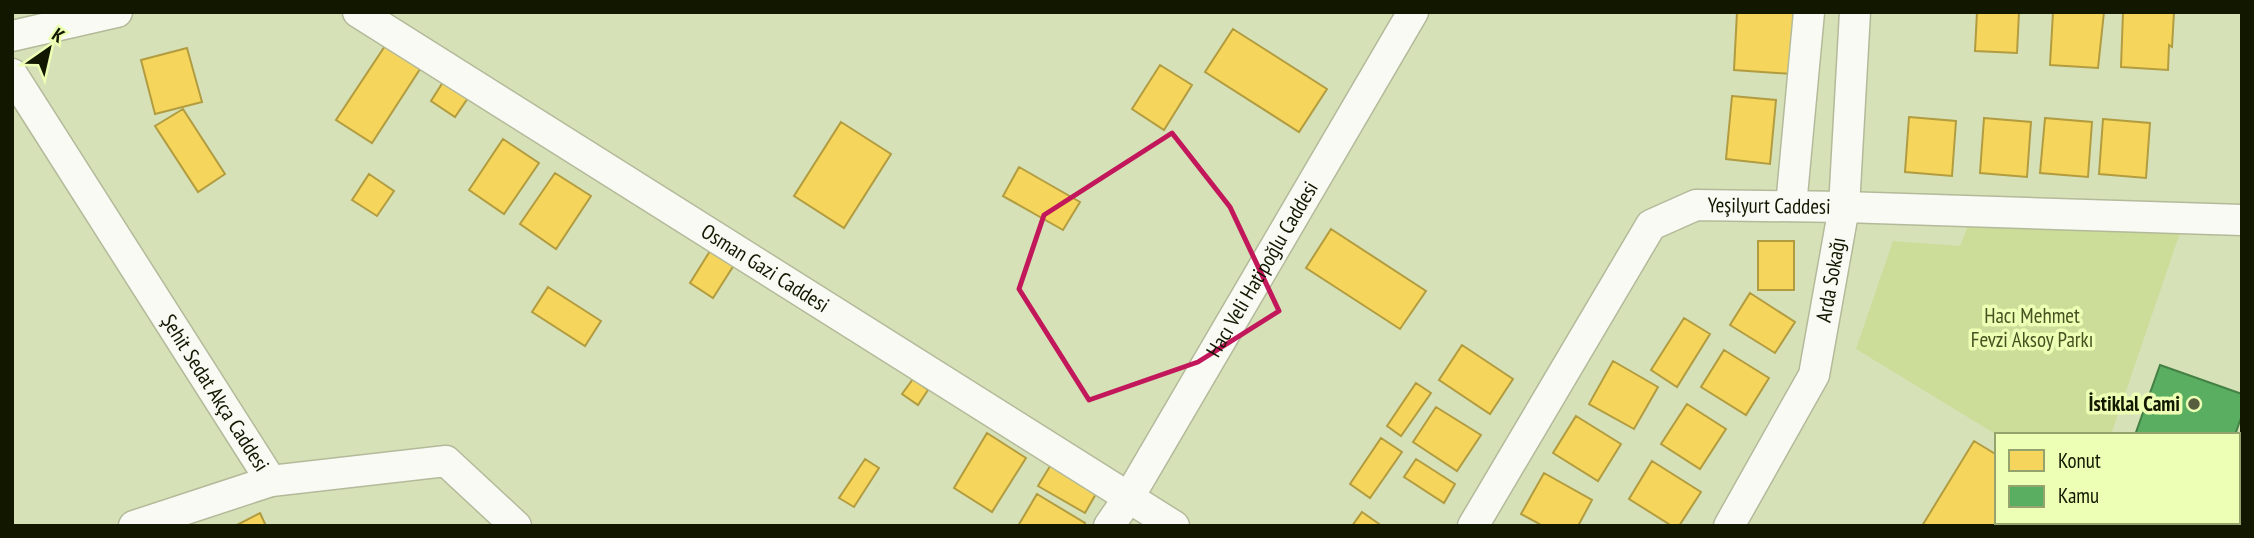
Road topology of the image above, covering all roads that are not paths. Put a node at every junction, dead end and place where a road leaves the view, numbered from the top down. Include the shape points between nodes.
1 (117, 12) edge
2 (358, 12) edge
3 (1413, 12) edge
4 (1809, 12) edge
5 (1855, 12) edge
6 (12, 36) edge
7 (12, 74) edge
8 (1791, 206) junction
9 (1844, 207) junction
10 (2242, 220) edge
11 (271, 481) junction
12 (1129, 497) junction
13 (134, 526) edge
14 (516, 526) edge
15 (1109, 526) edge
16 (1174, 526) edge
17 (1473, 526) edge
18 (1729, 526) edge

1 - 6 street
2 - 12 street, Osman Gazi Caddesi
3 - 12 street, Hacı Veli Hatipoğlu Caddesi
4 - 8 street
5 - 9 street, Arda Sokağı
7 - 11 street, Şehit Sedat Akça Caddesi
8 - 9 street, Yeşilyurt Caddesi
8 - 17 street, Yeşilyurt Caddesi via 1696,205 1651,225
9 - 10 street, Yeşilyurt Caddesi
9 - 18 street, Arda Sokağı via 1814,375
11 - 13 street
11 - 14 street, Şehit Sedat Akça Caddesi via 446,461
12 - 15 street, Hacı Veli Hatipoğlu Caddesi
12 - 16 street, Osman Gazi Caddesi

